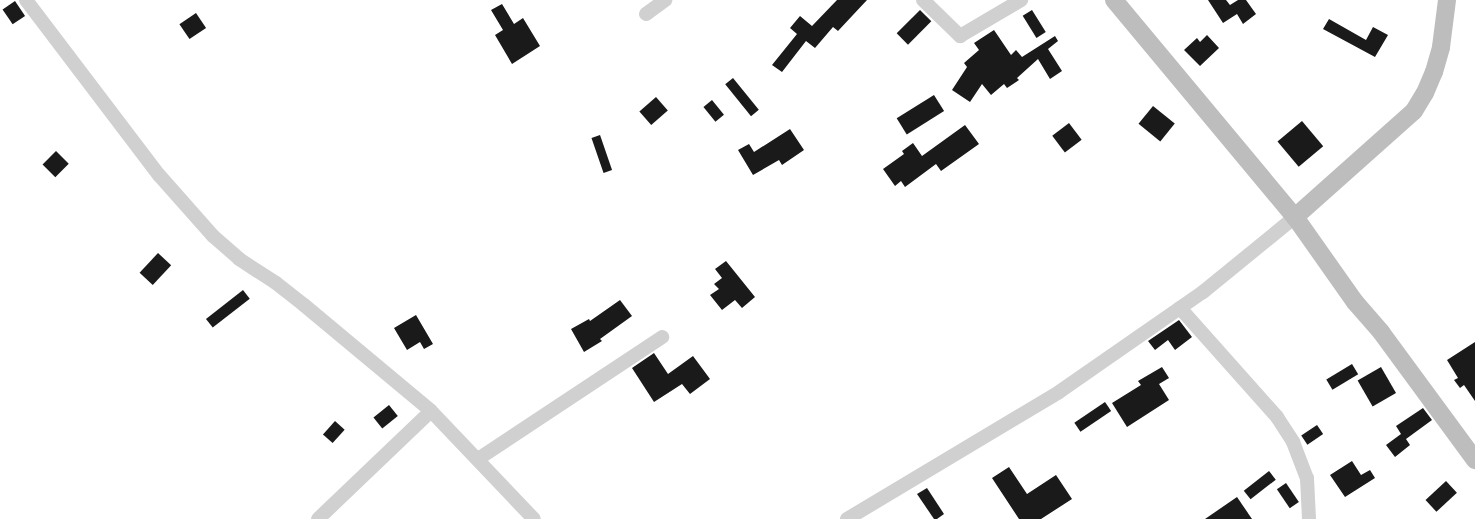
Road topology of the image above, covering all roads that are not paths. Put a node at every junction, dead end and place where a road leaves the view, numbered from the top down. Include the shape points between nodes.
1 (26, 0) edge
2 (665, 0) edge
3 (923, 0) edge
4 (1021, 0) edge
5 (1114, 0) edge
6 (1447, 0) edge
7 (646, 14) dead end
8 (1295, 217) junction
9 (1180, 308) junction
10 (662, 336) dead end
11 (430, 411) junction
12 (478, 459) junction
13 (1475, 460) edge
14 (318, 519) edge
15 (534, 519) edge
16 (847, 519) edge
17 (1309, 519) edge

1 - 11 street via 152,166 213,236 304,305
2 - 7 street
3 - 4 street via 960,36
5 - 8 street
6 - 8 street via 1434,72 1414,111
8 - 9 street
8 - 13 street
9 - 16 street via 1059,392
9 - 17 street via 1264,402 1293,442 1307,478
10 - 12 street
11 - 12 street
11 - 14 street
12 - 15 street

